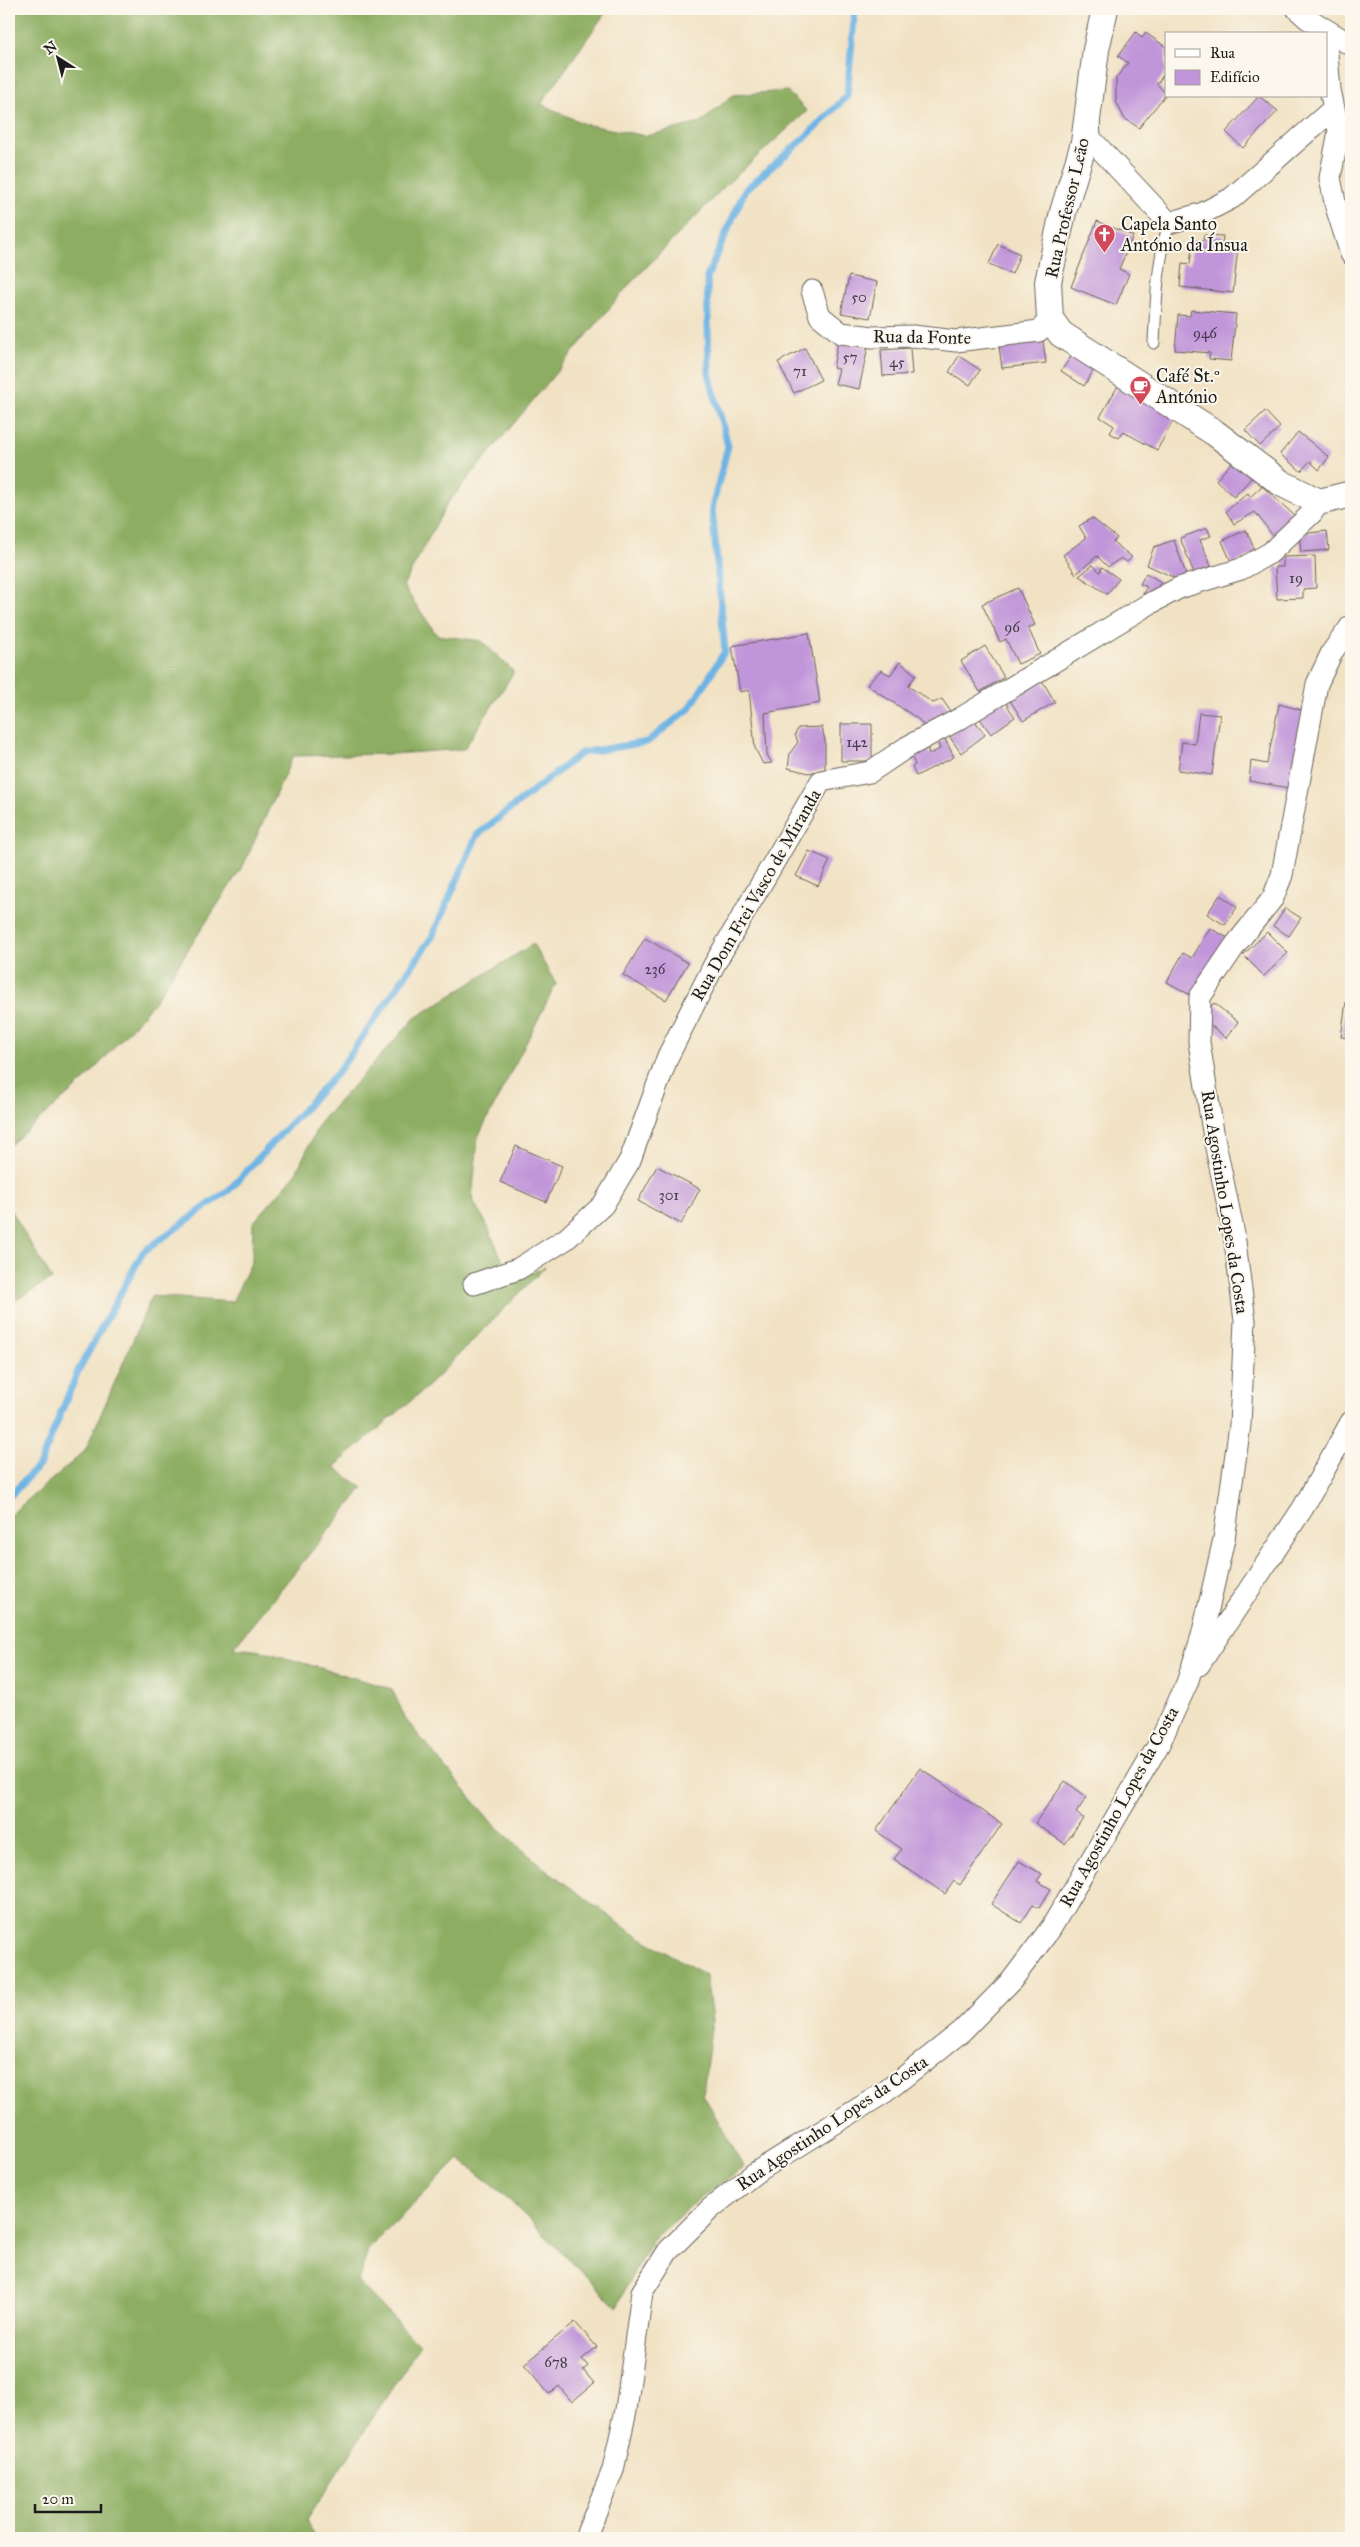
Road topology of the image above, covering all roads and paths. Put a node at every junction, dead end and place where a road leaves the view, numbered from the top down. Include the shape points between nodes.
1 (1105, 9) edge
2 (1297, 9) edge
3 (1328, 31) joint
4 (1351, 46) edge
5 (1328, 61) edge
6 (1333, 109) junction
7 (1088, 110) junction
8 (1170, 223) junction
9 (1351, 254) edge
10 (812, 292) dead end
11 (1050, 320) junction
12 (1154, 343) dead end
13 (1351, 494) edge
14 (1319, 502) junction
15 (1351, 626) edge
16 (474, 1284) dead end
17 (1351, 1422) edge
18 (1187, 1683) junction
19 (585, 2538) edge

1 - 7 street, Rua Professor Leão
2 - 3 street
3 - 4 street
5 - 6 street
6 - 8 street via 1232,198 1203,213
6 - 9 street via 1339,131 1330,178
7 - 8 street via 1090,138
7 - 11 street, Rua Professor Leão via 1084,143 1062,212 1048,282
8 - 12 lane via 1157,288
10 - 11 street, Rua da Fonte via 820,316 842,333 874,338 913,336 956,341 1039,331
11 - 14 street via 1061,334 1215,433 1281,483
13 - 14 street
14 - 16 street, Rua Dom Frei Vasco de Miranda via 1312,513 1263,557 1242,569 1178,588 1148,604 870,772 821,781 714,965 668,1056 630,1160 603,1205 566,1240 518,1269
15 - 18 street, Rua Agostinho Lopes da Costa via 1332,652 1317,684 1282,875 1273,898 1200,996 1199,1042 1234,1234 1245,1321 1240,1424 1224,1539 1202,1636
17 - 18 street via 1303,1508
18 - 19 street, Rua Agostinho Lopes da Costa via 1159,1744 1055,1920 1012,1980 954,2037 885,2092 755,2173 710,2209 668,2251 642,2292 626,2410 613,2470

